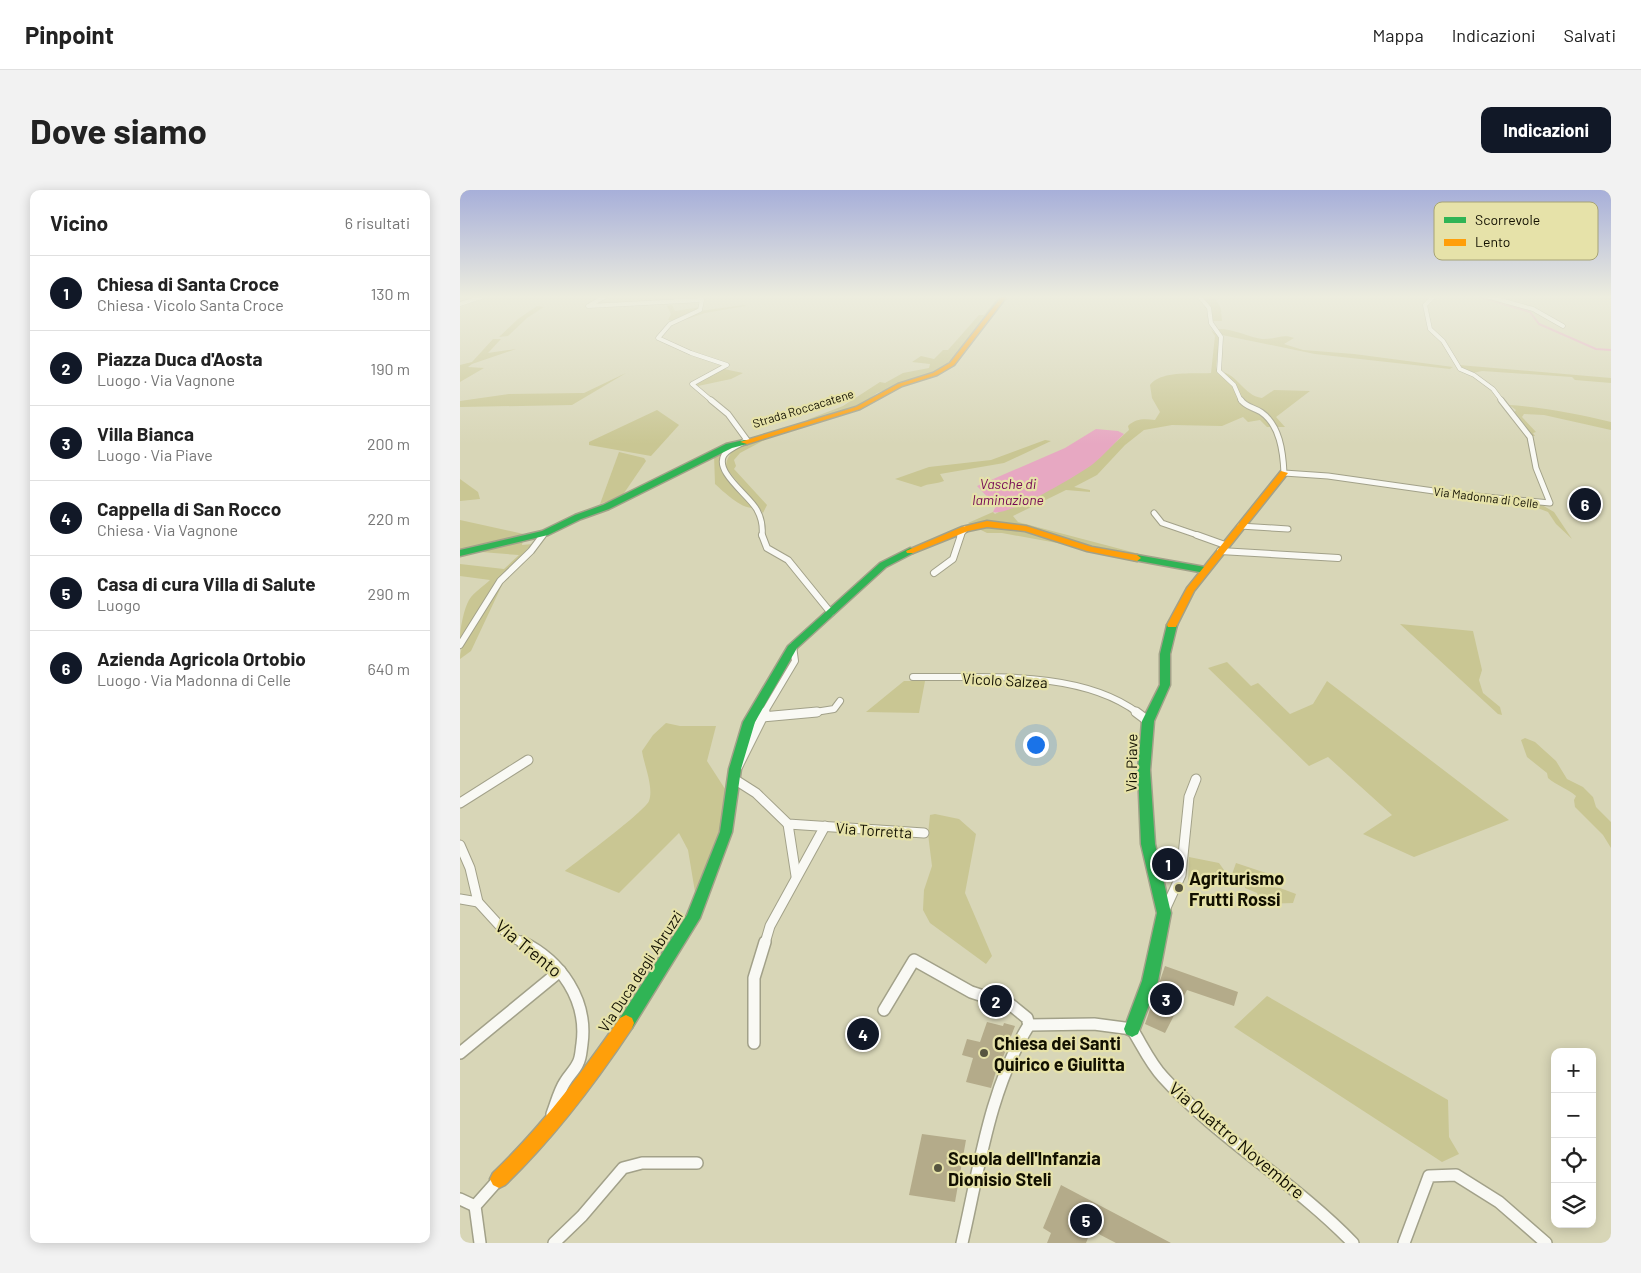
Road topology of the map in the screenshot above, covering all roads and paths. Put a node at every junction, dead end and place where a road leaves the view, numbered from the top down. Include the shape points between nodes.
1 (673, 345) edge
2 (967, 345) edge
3 (1220, 345) edge
4 (1445, 345) edge
5 (747, 440) junction
6 (1284, 473) junction
7 (1154, 512) dead end
8 (1240, 526) junction
9 (965, 529) junction
10 (1288, 529) dead end
11 (545, 533) junction
12 (1223, 548) junction
13 (460, 554) edge
14 (1338, 558) dead end
15 (1206, 570) junction
16 (934, 573) dead end
17 (832, 613) junction
18 (460, 645) edge
19 (793, 646) junction
20 (914, 677) dead end
21 (840, 701) dead end
22 (762, 717) junction
23 (1148, 721) junction
24 (528, 760) dead end
25 (735, 774) junction
26 (1196, 779) dead end
27 (462, 800) edge
28 (788, 824) junction
29 (825, 826) junction
30 (924, 833) dead end
31 (460, 845) edge
32 (796, 876) junction
33 (460, 900) edge
34 (478, 902) junction
35 (1164, 912) junction
36 (560, 971) junction
37 (884, 1010) dead end
38 (1028, 1022) junction
39 (1132, 1029) junction
40 (754, 1043) dead end
41 (460, 1053) edge
42 (697, 1162) dead end
43 (499, 1179) junction
44 (460, 1199) edge
45 (476, 1206) junction
46 (480, 1243) edge
47 (554, 1243) edge
48 (962, 1243) edge
49 (1353, 1243) edge
50 (1404, 1243) edge
51 (1546, 1243) edge

1 - 5 street, Strada Roccacatene via 727,365 692,384 728,414
2 - 5 street, Strada Roccacatene via 952,364 935,374 900,385 858,408
3 - 6 street via 1219,371 1238,390 1239,398 1260,411 1280,436
4 - 6 street, Via Madonna di Celle via 1458,367 1493,389 1530,438 1536,468 1550,503 1464,496 1328,476
5 - 11 street, Strada Roccacatene
5 - 17 street via 726,453 723,468 757,508 763,525 762,539 767,548 788,560
6 - 8 street, Via Piave
7 - 12 street via 1162,523
8 - 10 street
8 - 12 street, Via Piave
9 - 15 street, Via Duca degli Abruzzi via 980,525 1026,529 1090,549
9 - 16 street via 951,565
9 - 17 street, Via Duca degli Abruzzi via 883,565
11 - 13 street, Strada Roccacatene
11 - 18 street, Strada Roccacatene via 500,581
12 - 14 street
12 - 15 street, Via Piave
15 - 23 street, Via Piave via 1181,603 1169,631 1165,685
17 - 19 street, Via Duca degli Abruzzi
19 - 22 street via 795,660 791,670
19 - 25 street, Via Duca degli Abruzzi via 749,722
20 - 23 street, Vicolo Salzea via 1026,679 1057,683 1124,704
21 - 22 street via 834,709
22 - 25 street
23 - 35 street, Via Piave via 1144,770 1148,844
24 - 27 street
25 - 28 street
25 - 43 street, Via Duca degli Abruzzi via 726,832 693,918 574,1098 530,1151
26 - 35 street via 1189,797 1181,876
28 - 29 street, Via Torretta
28 - 32 street
29 - 30 street, Via Torretta
29 - 32 street, Via Torretta
31 - 34 street, Via Trento via 470,868
32 - 40 street, Via Torretta via 770,926 754,978
33 - 34 street
34 - 36 street, Via Trento via 509,936 534,948
35 - 39 street, Via Piave via 1150,981
36 - 41 street
36 - 43 street, Via Trento via 571,985 582,1011 584,1028 578,1062 564,1083 553,1113
37 - 38 street via 914,960 971,992 1011,1005
38 - 39 street
38 - 48 street via 1013,1051 990,1122
39 - 49 street, Via Quattro Novembre via 1163,1076 1334,1222
42 - 47 street via 642,1163 623,1168
43 - 45 street, Via Trento
44 - 45 street
45 - 46 street
50 - 51 street via 1429,1176 1456,1175 1499,1202

